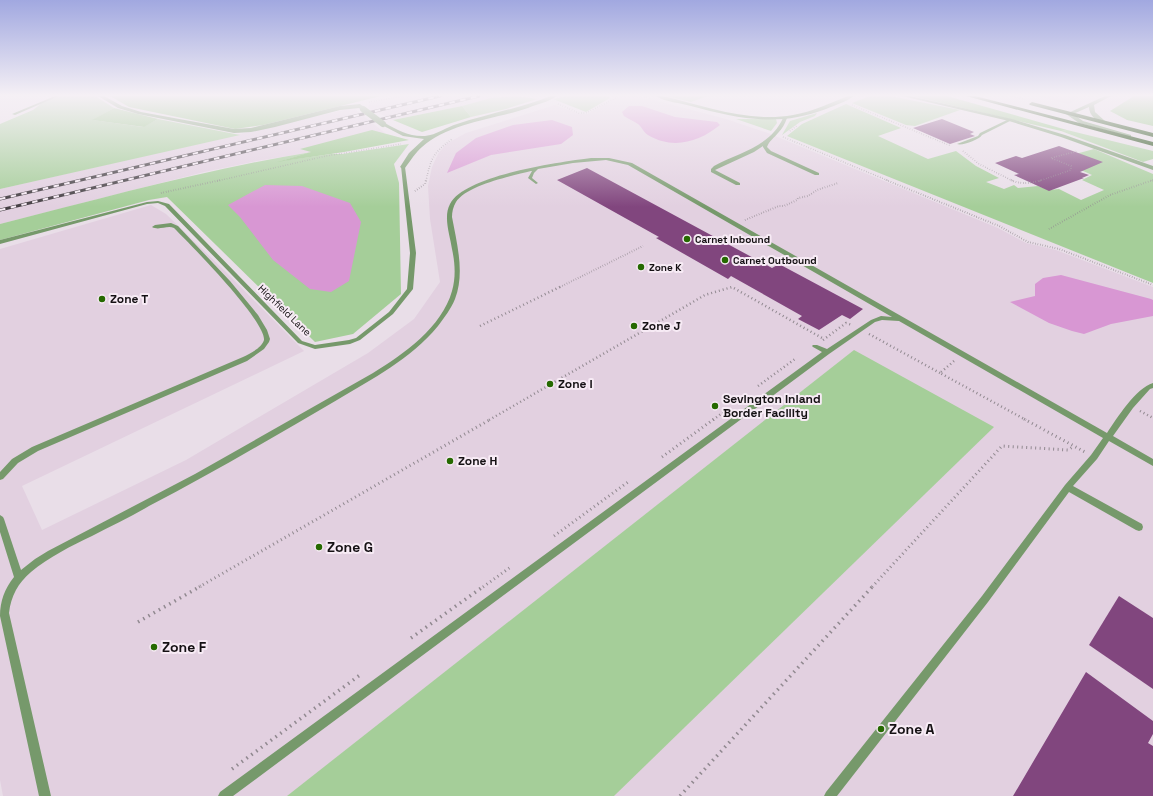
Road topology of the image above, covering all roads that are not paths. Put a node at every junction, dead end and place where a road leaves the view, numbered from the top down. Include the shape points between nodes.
1 (402, 133) edge
2 (441, 133) edge
3 (775, 133) edge
4 (984, 133) edge
5 (1054, 133) edge
6 (1114, 133) edge
7 (1119, 133) edge
8 (428, 139) junction
9 (767, 141) junction
10 (1153, 143) edge
11 (957, 146) road end
12 (403, 167) joint
13 (1153, 168) edge
14 (536, 169) junction
15 (817, 174) dead end
16 (536, 183) dead end
17 (738, 184) dead end
18 (155, 227) dead end
19 (0, 242) edge
20 (902, 320) junction
21 (815, 346) dead end
22 (827, 352) junction
23 (1153, 385) edge
24 (1108, 438) junction
25 (1153, 464) edge
26 (0, 477) edge
27 (1068, 487) junction
28 (0, 519) edge
29 (1139, 527) dead end
30 (19, 577) junction
31 (45, 796) edge
32 (224, 796) edge
33 (830, 796) edge

1 - 8 street, bridge
2 - 8 street
3 - 9 lane
4 - 11 lane
5 - 13 street
6 - 10 highway
7 - 10 street
8 - 12 street, Highfield Lane via 408,157
9 - 15 lane via 765,147 769,152
9 - 17 lane via 745,155 713,169
12 - 19 lane, Highfield Lane via 413,253 410,289 390,313 358,339 350,342 315,347 300,342 167,205 158,202
14 - 16 lane via 530,178
14 - 20 lane via 607,159 630,164
14 - 30 lane via 488,181 461,194 453,202 449,217 458,264 457,285 446,309 418,344 392,364 272,435 43,558
18 - 26 lane via 171,225 182,232 252,312 267,334 267,341 245,359 35,449 15,461
20 - 22 lane via 881,318 873,321
20 - 24 lane
21 - 22 lane
22 - 32 lane
23 - 24 lane via 1130,406
24 - 25 lane
24 - 27 lane
27 - 29 lane
27 - 33 lane via 985,599
28 - 30 lane
30 - 31 lane via 7,597 4,613

